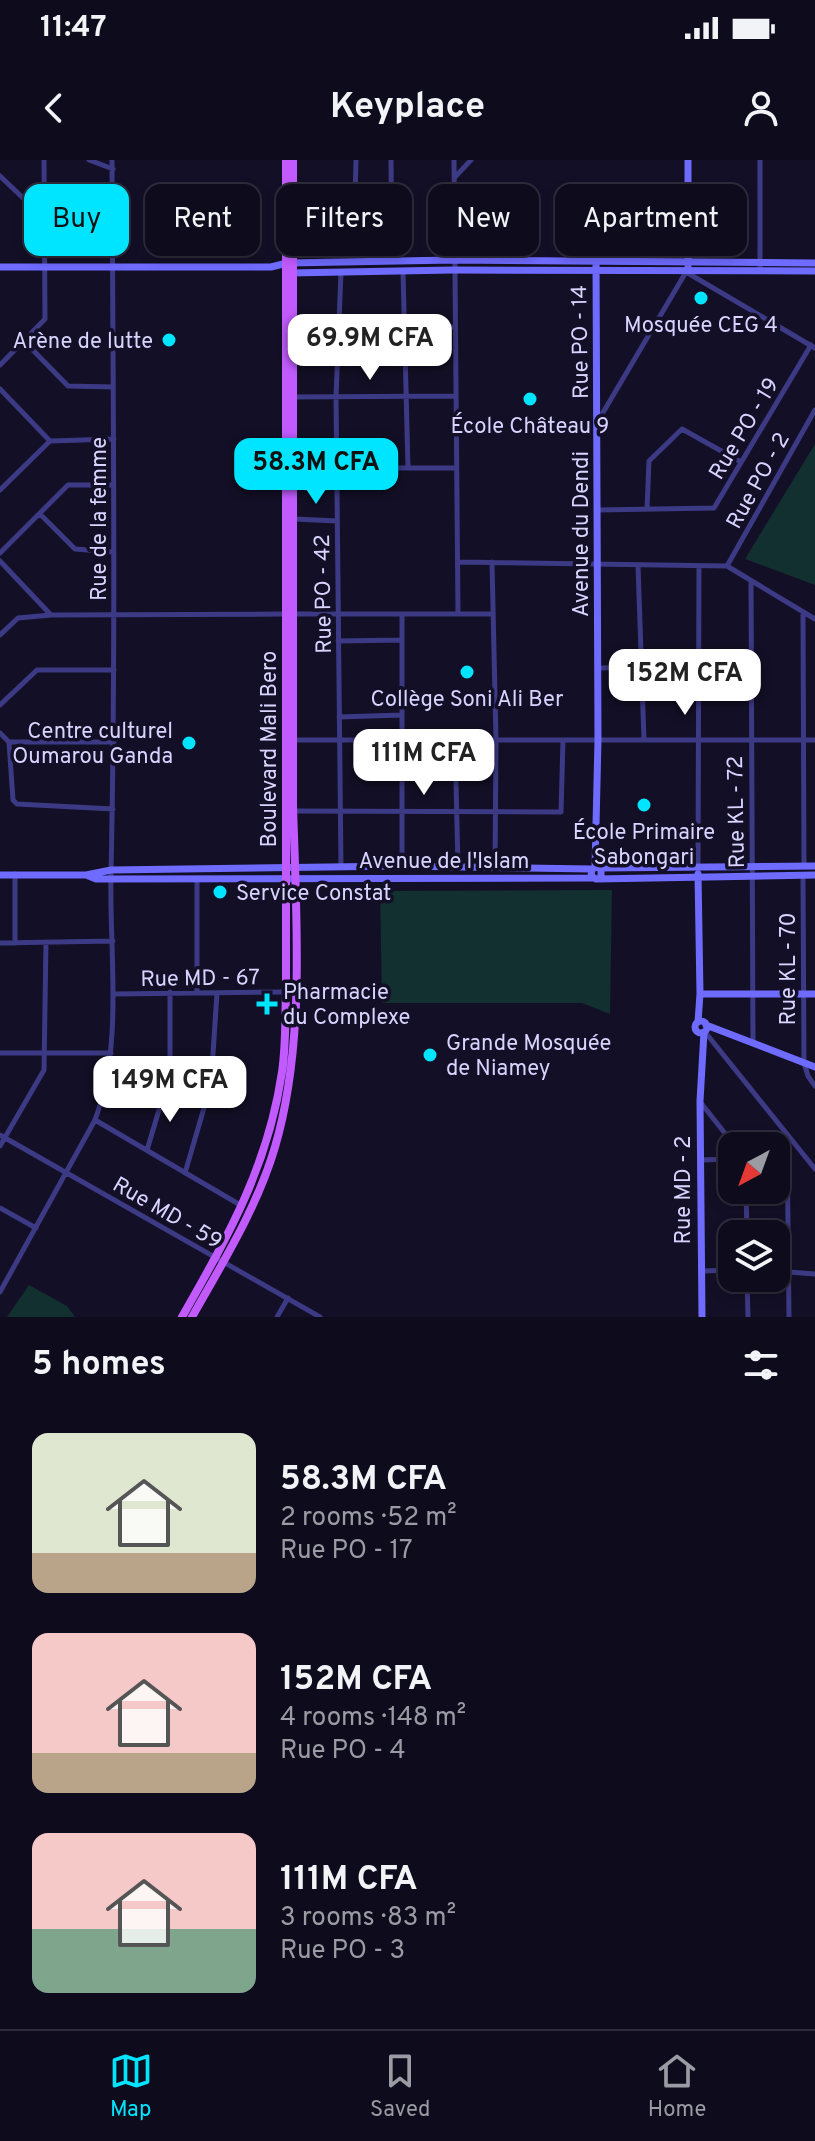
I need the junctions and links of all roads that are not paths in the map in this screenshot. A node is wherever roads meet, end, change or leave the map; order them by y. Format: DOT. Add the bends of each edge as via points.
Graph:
graph roads {
  1 [pos="44,160"];
  2 [pos="89,160"];
  3 [pos="112,160"];
  4 [pos="286,160"];
  5 [pos="293,160"];
  6 [pos="356,160"];
  7 [pos="391,160"];
  8 [pos="454,160"];
  9 [pos="471,160"];
  10 [pos="688,160"];
  11 [pos="760,160"];
  12 [pos="113,169"];
  13 [pos="0,176"];
  14 [pos="454,177"];
  15 [pos="44,184"];
  16 [pos="289,184"];
  17 [pos="291,184"];
  18 [pos="355,184"];
  19 [pos="392,184"];
  20 [pos="24,199"];
  21 [pos="45,256"];
  22 [pos="290,256"];
  23 [pos="392,256"];
  24 [pos="392,260"];
  25 [pos="453,260"];
  26 [pos="596,261"];
  27 [pos="689,262"];
  28 [pos="815,263"];
  29 [pos="0,267"];
  30 [pos="45,267"];
  31 [pos="112,267"];
  32 [pos="760,267"];
  33 [pos="290,268"];
  34 [pos="453,270"];
  35 [pos="596,271"];
  36 [pos="815,271"];
  37 [pos="341,272"];
  38 [pos="403,272"];
  39 [pos="686,272"];
  40 [pos="293,327"];
  41 [pos="339,327"];
  42 [pos="404,327"];
  43 [pos="454,327"];
  44 [pos="24,341"];
  45 [pos="813,346"];
  46 [pos="0,365"];
  47 [pos="113,387"];
  48 [pos="0,389"];
  49 [pos="406,396"];
  50 [pos="455,396"];
  51 [pos="290,397"];
  52 [pos="336,397"];
  53 [pos="815,410"];
  54 [pos="598,421"];
  55 [pos="114,439"];
  56 [pos="50,441"];
  57 [pos="741,462"];
  58 [pos="294,468"];
  59 [pos="338,468"];
  60 [pos="408,468"];
  61 [pos="456,468"];
  62 [pos="113,485"];
  63 [pos="1,487"];
  64 [pos="647,509"];
  65 [pos="598,510"];
  66 [pos="40,514"];
  67 [pos="293,519"];
  68 [pos="337,521"];
  69 [pos="113,552"];
  70 [pos="0,553"];
  71 [pos="0,561"];
  72 [pos="458,562"];
  73 [pos="492,562"];
  74 [pos="597,564"];
  75 [pos="638,565"];
  76 [pos="699,566"];
  77 [pos="727,566"];
  78 [pos="751,581"];
  79 [pos="803,612"];
  80 [pos="114,614"];
  81 [pos="289,614"];
  82 [pos="338,614"];
  83 [pos="402,614"];
  84 [pos="458,614"];
  85 [pos="493,614"];
  86 [pos="51,615"];
  87 [pos="815,619"];
  88 [pos="0,635"];
  89 [pos="402,640"];
  90 [pos="338,641"];
  91 [pos="699,666"];
  92 [pos="642,667"];
  93 [pos="598,668"];
  94 [pos="114,670"];
  95 [pos="0,705"];
  96 [pos="402,715"];
  97 [pos="339,717"];
  98 [pos="0,733"];
  99 [pos="290,740"];
  100 [pos="339,740"];
  101 [pos="402,740"];
  102 [pos="455,740"];
  103 [pos="496,740"];
  104 [pos="563,740"];
  105 [pos="598,740"];
  106 [pos="644,740"];
  107 [pos="699,740"];
  108 [pos="750,740"];
  109 [pos="802,740"];
  110 [pos="815,740"];
  111 [pos="9,742"];
  112 [pos="114,742"];
  113 [pos="113,809"];
  114 [pos="290,811"];
  115 [pos="340,811"];
  116 [pos="402,812"];
  117 [pos="457,812"];
  118 [pos="495,812"];
  119 [pos="402,866"];
  120 [pos="804,866"];
  121 [pos="815,866"];
  122 [pos="341,867"];
  123 [pos="291,868"];
  124 [pos="458,868"];
  125 [pos="495,868"];
  126 [pos="752,871"];
  127 [pos="596,872"];
  128 [pos="698,872"];
  129 [pos="15,874"];
  130 [pos="111,874"];
  131 [pos="218,874"];
  132 [pos="0,875"];
  133 [pos="815,875"];
  134 [pos="192,876"];
  135 [pos="803,876"];
  136 [pos="291,879"];
  137 [pos="113,941"];
  138 [pos="46,942"];
  139 [pos="0,943"];
  140 [pos="15,943"];
  141 [pos="170,992"];
  142 [pos="286,992"];
  143 [pos="197,993"];
  144 [pos="217,993"];
  145 [pos="114,994"];
  146 [pos="700,994"];
  147 [pos="753,994"];
  148 [pos="802,994"];
  149 [pos="815,994"];
  150 [pos="289,1016"];
  151 [pos="703,1028"];
  152 [pos="753,1042"];
  153 [pos="716,1046"];
  154 [pos="703,1052"];
  155 [pos="0,1053"];
  156 [pos="44,1053"];
  157 [pos="111,1053"];
  158 [pos="170,1058"];
  159 [pos="804,1063"];
  160 [pos="701,1064"];
  161 [pos="110,1066"];
  162 [pos="815,1067"];
  163 [pos="152,1071"];
  164 [pos="183,1077"];
  165 [pos="211,1084"];
  166 [pos="815,1086"];
  167 [pos="165,1090"];
  168 [pos="700,1101"];
  169 [pos="95,1120"];
  170 [pos="724,1132"];
  171 [pos="785,1132"];
  172 [pos="2,1136"];
  173 [pos="790,1138"];
  174 [pos="0,1146"];
  175 [pos="147,1150"];
  176 [pos="718,1159"];
  177 [pos="700,1160"];
  178 [pos="815,1169"];
  179 [pos="66,1173"];
  180 [pos="185,1173"];
  181 [pos="243,1207"];
  182 [pos="0,1208"];
  183 [pos="36,1228"];
  184 [pos="219,1260"];
  185 [pos="718,1270"];
  186 [pos="701,1271"];
  187 [pos="790,1272"];
  188 [pos="815,1274"];
  189 [pos="0,1292"];
  190 [pos="747,1292"];
  191 [pos="789,1292"];
  192 [pos="288,1298"];
  193 [pos="182,1317"];
  194 [pos="192,1317"];
  195 [pos="277,1317"];
  196 [pos="320,1317"];
  197 [pos="702,1317"];
  198 [pos="748,1317"];
  199 [pos="789,1317"];
  1 -- 15 [label="street"];
  2 -- 12 [label="street"];
  3 -- 12 [label="street, Rue de la femme"];
  4 -- 16 [label="main road, Boulevard Mali Bero"];
  5 -- 17 [label="main road, Boulevard Mali Bero"];
  6 -- 18 [label="street"];
  7 -- 19 [label="street"];
  8 -- 14 [label="street"];
  9 -- 14 [label="street"];
  10 -- 27 [label="street"];
  11 -- 32 [label="street"];
  12 -- 31 [label="street, Rue de la femme"];
  13 -- 20 [label="street"];
  14 -- 25 [label="street"];
  21 -- 30 [label="street"];
  22 -- 33 [label="main road, Boulevard Mali Bero"];
  23 -- 24 [label="street"];
  24 -- 25 [label="street"];
  24 -- 33 [label="street"];
  25 -- 26 [label="street"];
  25 -- 34 [label="street"];
  26 -- 27 [label="street"];
  26 -- 35 [label="street, Rue PO - 14"];
  27 -- 32 [label="street"];
  27 -- 39 [label="street"];
  28 -- 32 [label="street"];
  29 -- 30 [label="street"];
  30 -- 31 [label="street"];
  30 -- 44 [label="street" via="45,319"];
  31 -- 33 [label="street"];
  31 -- 47 [label="street, Rue de la femme"];
  32 -- 36 [label="street"];
  32 -- 39 [label="street"];
  33 -- 37 [label="street"];
  33 -- 40 [label="main road, Boulevard Mali Bero"];
  33 -- 51 [label="main road, Boulevard Mali Bero"];
  34 -- 35 [label="street"];
  34 -- 38 [label="street"];
  34 -- 43 [label="street"];
  35 -- 39 [label="street"];
  35 -- 54 [label="street, Rue PO - 14"];
  37 -- 38 [label="street"];
  37 -- 41 [label="street, Rue PO - 42"];
  38 -- 42 [label="street"];
  39 -- 45 [label="street"];
  39 -- 54 [label="street, Avenue du Dendi"];
  40 -- 41 [label="street"];
  40 -- 51 [label="main road, Boulevard Mali Bero"];
  41 -- 42 [label="street"];
  41 -- 52 [label="street, Rue PO - 42"];
  42 -- 43 [label="street"];
  42 -- 49 [label="street"];
  43 -- 50 [label="street"];
  44 -- 46 [label="street"];
  44 -- 47 [label="street" via="68,386"];
  45 -- 57 [label="street, Rue PO - 19"];
  47 -- 55 [label="street, Rue de la femme"];
  48 -- 56 [label="street"];
  49 -- 50 [label="street"];
  49 -- 52 [label="street"];
  49 -- 60 [label="street"];
  50 -- 61 [label="street"];
  51 -- 52 [label="street"];
  51 -- 58 [label="main road, Boulevard Mali Bero"];
  51 -- 81 [label="main road, Boulevard Mali Bero"];
  52 -- 59 [label="street, Rue PO - 42"];
  53 -- 77 [label="street, Rue PO - 2"];
  54 -- 65 [label="street, Avenue du Dendi"];
  55 -- 56 [label="street"];
  55 -- 62 [label="street, Rue de la femme"];
  56 -- 63 [label="street"];
  57 -- 64 [label="street, Rue PO - 19" via="711,510"];
  57 -- 64 [label="street" via="682,429 649,461"];
  58 -- 59 [label="street"];
  58 -- 67 [label="main road, Boulevard Mali Bero"];
  59 -- 60 [label="street"];
  59 -- 68 [label="street, Rue PO - 42"];
  60 -- 61 [label="street"];
  61 -- 72 [label="street"];
  62 -- 66 [label="street" via="68,485"];
  62 -- 69 [label="street, Rue de la femme"];
  64 -- 65 [label="street, Rue PO - 19"];
  65 -- 74 [label="street, Avenue du Dendi"];
  66 -- 69 [label="street" via="75,549"];
  66 -- 70 [label="street"];
  67 -- 68 [label="street"];
  67 -- 81 [label="main road, Boulevard Mali Bero"];
  68 -- 82 [label="street, Rue PO - 42"];
  69 -- 80 [label="street, Rue de la femme"];
  71 -- 86 [label="street"];
  72 -- 73 [label="street"];
  72 -- 84 [label="street"];
  73 -- 74 [label="street"];
  73 -- 85 [label="street"];
  74 -- 75 [label="street"];
  74 -- 93 [label="street, Avenue du Dendi"];
  75 -- 76 [label="street"];
  75 -- 92 [label="street"];
  76 -- 77 [label="street"];
  76 -- 91 [label="street"];
  77 -- 78 [label="street"];
  78 -- 79 [label="street"];
  78 -- 108 [label="street, Rue KL - 72"];
  79 -- 87 [label="street"];
  79 -- 109 [label="street"];
  80 -- 81 [label="street"];
  80 -- 86 [label="street"];
  80 -- 94 [label="street, Rue de la femme"];
  81 -- 82 [label="street"];
  81 -- 99 [label="main road, Boulevard Mali Bero"];
  82 -- 83 [label="street"];
  82 -- 90 [label="street, Rue PO - 42"];
  83 -- 84 [label="street"];
  83 -- 89 [label="street"];
  84 -- 85 [label="street"];
  85 -- 103 [label="street"];
  86 -- 88 [label="street" via="18,618"];
  89 -- 90 [label="street"];
  89 -- 96 [label="street"];
  90 -- 97 [label="street, Rue PO - 42"];
  91 -- 92 [label="street"];
  91 -- 107 [label="street"];
  92 -- 93 [label="street"];
  92 -- 106 [label="street"];
  93 -- 105 [label="street, Avenue du Dendi"];
  94 -- 95 [label="street" via="37,670"];
  94 -- 112 [label="street, Rue de la femme"];
  96 -- 97 [label="street"];
  96 -- 101 [label="street"];
  97 -- 100 [label="street, Rue PO - 42"];
  98 -- 111 [label="street"];
  99 -- 100 [label="street"];
  99 -- 114 [label="main road, Boulevard Mali Bero"];
  100 -- 101 [label="street"];
  100 -- 115 [label="street, Rue PO - 42"];
  101 -- 102 [label="street"];
  101 -- 116 [label="street"];
  102 -- 103 [label="street"];
  102 -- 117 [label="street"];
  103 -- 104 [label="street"];
  103 -- 118 [label="street"];
  104 -- 105 [label="street"];
  104 -- 118 [label="street" via="561,812"];
  105 -- 106 [label="street"];
  105 -- 127 [label="street, Avenue du Dendi"];
  106 -- 107 [label="street"];
  107 -- 108 [label="street"];
  107 -- 128 [label="street"];
  108 -- 109 [label="street"];
  108 -- 126 [label="street, Rue KL - 72"];
  109 -- 110 [label="street"];
  109 -- 120 [label="street"];
  111 -- 112 [label="street"];
  111 -- 113 [label="street" via="17,804"];
  112 -- 113 [label="street, Rue de la femme"];
  113 -- 130 [label="street, Rue de la femme"];
  114 -- 115 [label="street"];
  114 -- 123 [label="main road, Boulevard Mali Bero"];
  115 -- 116 [label="street"];
  115 -- 122 [label="street, Rue PO - 42"];
  116 -- 117 [label="street"];
  116 -- 119 [label="street"];
  117 -- 118 [label="street"];
  117 -- 124 [label="street"];
  118 -- 125 [label="street"];
  119 -- 122 [label="street, Avenue de l'Islam"];
  119 -- 124 [label="street, Avenue de l'Islam"];
  120 -- 121 [label="street, Avenue de l'Islam"];
  120 -- 126 [label="street, Avenue de l'Islam"];
  122 -- 123 [label="street, Avenue de l'Islam"];
  123 -- 131 [label="street, Avenue de l'Islam"];
  123 -- 136 [label="main road, Boulevard Mali Bero"];
  124 -- 125 [label="street, Avenue de l'Islam"];
  125 -- 127 [label="street, Avenue de l'Islam"];
  126 -- 128 [label="street, Avenue de l'Islam"];
  126 -- 135 [label="street, Avenue de l'Islam"];
  126 -- 147 [label="street, Rue KL - 72"];
  127 -- 128 [label="street, Avenue de l'Islam"];
  127 -- 136 [label="street, Avenue de l'Islam"];
  128 -- 146 [label="street, Rue MD - 2"];
  129 -- 130 [label="street" via="96,879"];
  129 -- 132 [label="street"];
  129 -- 140 [label="street"];
  130 -- 134 [label="street"];
  130 -- 137 [label="street, Rue de la femme"];
  131 -- 134 [label="street"];
  131 -- 136 [label="street, Avenue de l'Islam"];
  133 -- 135 [label="street, Avenue de l'Islam"];
  134 -- 143 [label="street"];
  135 -- 148 [label="street, Rue KL - 70"];
  136 -- 142 [label="main road, Boulevard Mali Bero"];
  136 -- 150 [label="main road, Boulevard Mali Bero"];
  137 -- 138 [label="street"];
  137 -- 145 [label="street, Rue de la femme"];
  138 -- 140 [label="street"];
  138 -- 156 [label="street"];
  139 -- 140 [label="street"];
  141 -- 143 [label="street, Rue MD - 67"];
  141 -- 145 [label="street, Rue MD - 67"];
  141 -- 158 [label="street"];
  142 -- 144 [label="street, Rue MD - 67"];
  142 -- 150 [label="main road, Boulevard Mali Bero"];
  143 -- 144 [label="street, Rue MD - 67"];
  144 -- 165 [label="street"];
  145 -- 157 [label="street, Rue de la femme"];
  146 -- 147 [label="street"];
  146 -- 151 [label="street, Rue MD - 2"];
  147 -- 148 [label="street"];
  147 -- 152 [label="street, Rue KL - 72"];
  148 -- 149 [label="street"];
  148 -- 159 [label="street, Rue KL - 70"];
  150 -- 181 [label="main road, Boulevard Mali Bero" via="276,1105"];
  150 -- 184 [label="main road, Boulevard Mali Bero" via="292,1065 275,1147 250,1214"];
  151 -- 152 [label="street"];
  151 -- 153 [label="street"];
  151 -- 154 [label="street, Rue MD - 2"];
  151 -- 160 [label="street, Rue MD - 2"];
  152 -- 159 [label="street"];
  153 -- 154 [label="street"];
  153 -- 171 [label="street"];
  154 -- 160 [label="street, Rue MD - 2"];
  155 -- 156 [label="street"];
  156 -- 157 [label="street"];
  156 -- 172 [label="street" via="44,1070"];
  157 -- 161 [label="street, Rue de la femme"];
  158 -- 163 [label="street"];
  158 -- 164 [label="street"];
  159 -- 162 [label="street"];
  159 -- 166 [label="street"];
  160 -- 168 [label="street, Rue MD - 2"];
  161 -- 163 [label="street"];
  161 -- 169 [label="street, Rue de la femme"];
  163 -- 167 [label="street"];
  164 -- 165 [label="street"];
  164 -- 167 [label="street"];
  165 -- 180 [label="street"];
  167 -- 175 [label="street"];
  168 -- 170 [label="street"];
  168 -- 177 [label="street, Rue MD - 2"];
  169 -- 175 [label="street"];
  169 -- 179 [label="street, Rue de la femme"];
  172 -- 174 [label="street"];
  172 -- 179 [label="street, Rue MD - 59"];
  173 -- 178 [label="street"];
  175 -- 180 [label="street"];
  176 -- 177 [label="street"];
  177 -- 186 [label="street, Rue MD - 2"];
  179 -- 183 [label="street, Rue de la femme"];
  179 -- 184 [label="street, Rue MD - 59"];
  180 -- 181 [label="street"];
  181 -- 184 [label="main road, Boulevard Mali Bero"];
  182 -- 183 [label="street"];
  183 -- 189 [label="street, Rue de la femme"];
  184 -- 192 [label="street, Rue MD - 59"];
  184 -- 193 [label="main road, Boulevard Mali Bero"];
  184 -- 194 [label="main road, Boulevard Mali Bero"];
  185 -- 186 [label="street"];
  186 -- 197 [label="street, Rue MD - 2"];
  187 -- 188 [label="street"];
  190 -- 198 [label="street"];
  191 -- 199 [label="street"];
  192 -- 195 [label="street"];
  192 -- 196 [label="street, Rue MD - 59"];
}
